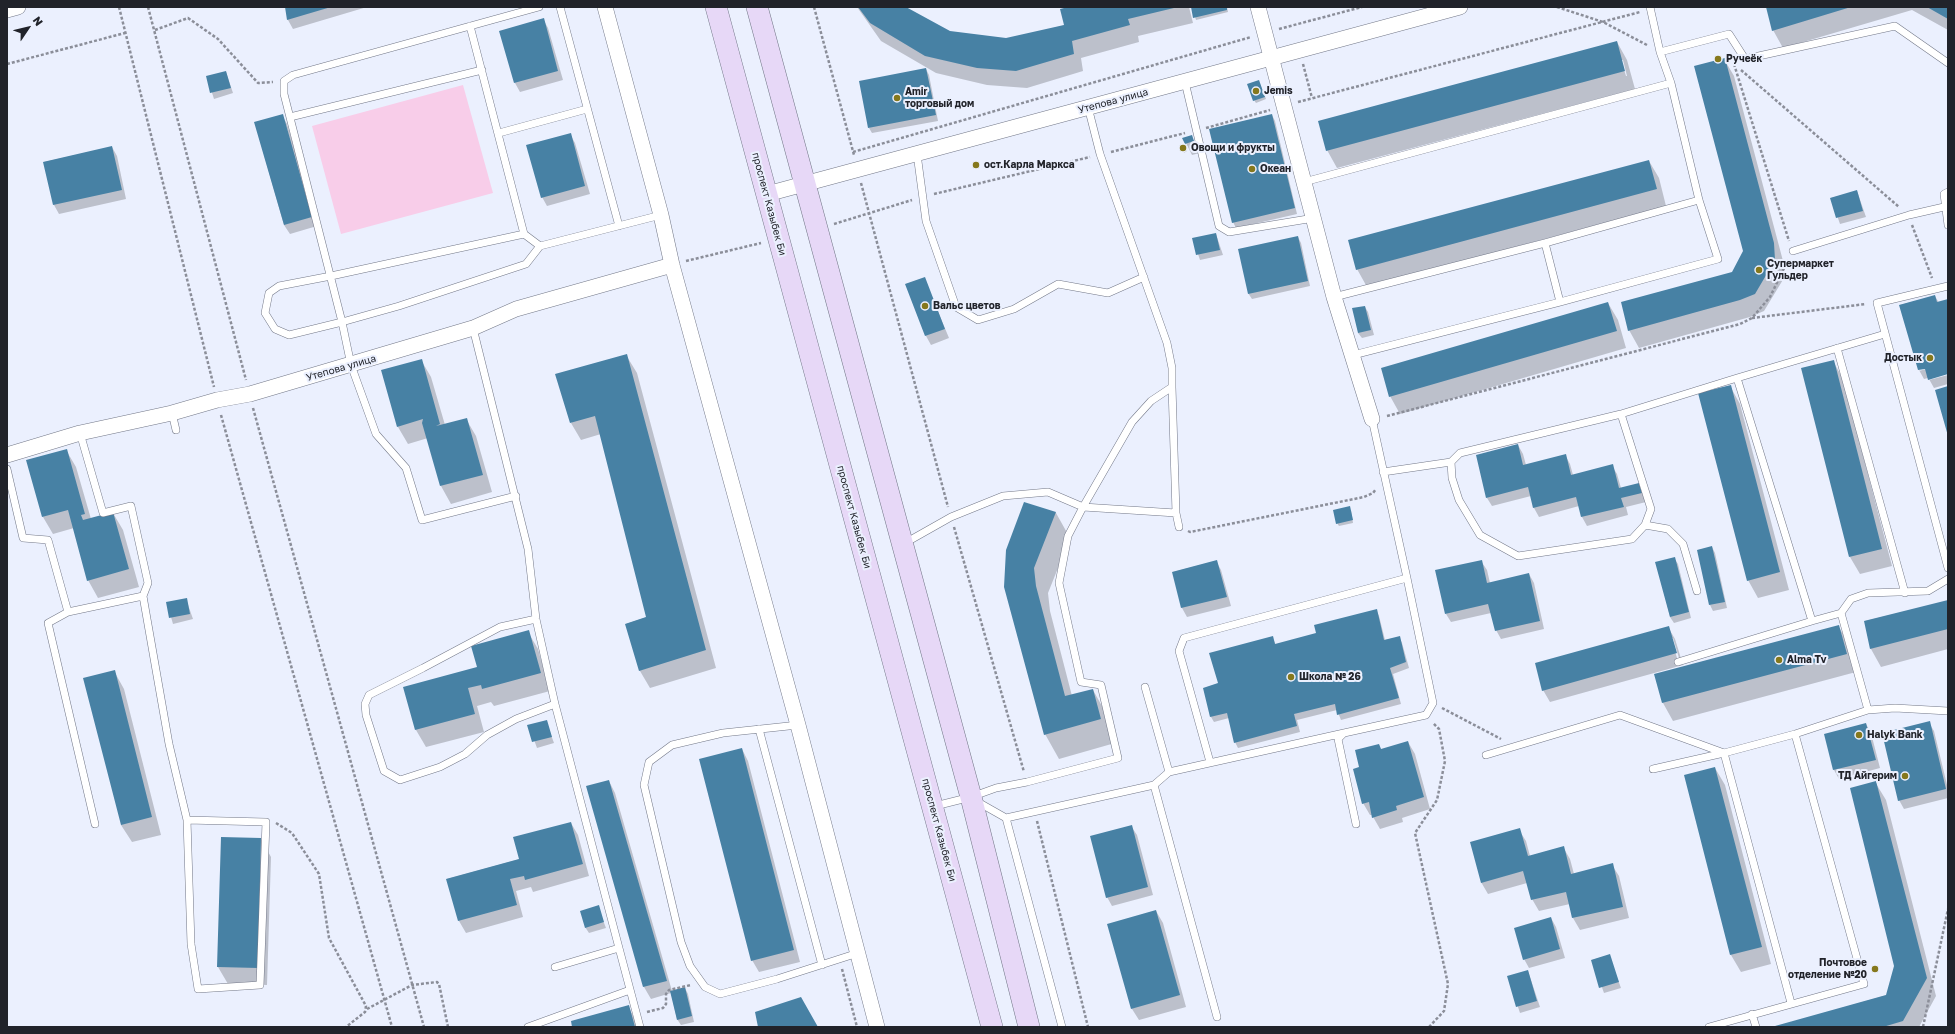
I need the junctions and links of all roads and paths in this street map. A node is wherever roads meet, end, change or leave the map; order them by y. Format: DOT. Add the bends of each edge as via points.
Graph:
graph roads {
  1 [pos="18,7"];
  2 [pos="119,7"];
  3 [pos="148,7"];
  4 [pos="539,7"];
  5 [pos="560,7"];
  6 [pos="605,7"];
  7 [pos="716,7"];
  8 [pos="757,7"];
  9 [pos="814,7"];
  10 [pos="1258,7"];
  11 [pos="1362,7"];
  12 [pos="1460,7"];
  13 [pos="1557,7"];
  14 [pos="1650,8"];
  15 [pos="7,10"];
  16 [pos="1603,22"];
  17 [pos="470,26"];
  18 [pos="155,30"];
  19 [pos="125,33"];
  20 [pos="1265,33"];
  21 [pos="1729,34"];
  22 [pos="1660,52"];
  23 [pos="1272,58"];
  24 [pos="1303,63"];
  25 [pos="1948,63"];
  26 [pos="7,64"];
  27 [pos="1734,65"];
  28 [pos="482,70"];
  29 [pos="284,81"];
  30 [pos="1185,82"];
  31 [pos="1671,83"];
  32 [pos="1312,98"];
  33 [pos="1284,106"];
  34 [pos="1088,107"];
  35 [pos="587,109"];
  36 [pos="290,117"];
  37 [pos="1197,130"];
  38 [pos="499,133"];
  39 [pos="853,152"];
  40 [pos="917,154"];
  41 [pos="1100,154"];
  42 [pos="858,170"];
  43 [pos="1304,182"];
  44 [pos="804,184"];
  45 [pos="1948,192"];
  46 [pos="767,194"];
  47 [pos="922,197"];
  48 [pos="1699,200"];
  49 [pos="1944,207"];
  50 [pos="868,214"];
  51 [pos="660,215"];
  52 [pos="1909,215"];
  53 [pos="1314,218"];
  54 [pos="1948,225"];
  55 [pos="619,226"];
  56 [pos="817,229"];
  57 [pos="524,234"];
  58 [pos="779,239"];
  59 [pos="1545,243"];
  60 [pos="540,246"];
  61 [pos="1793,251"];
  62 [pos="672,265"];
  63 [pos="331,276"];
  64 [pos="1144,277"];
  65 [pos="1948,286"];
  66 [pos="1936,287"];
  67 [pos="1334,297"];
  68 [pos="1560,302"];
  69 [pos="1878,303"];
  70 [pos="1752,318"];
  71 [pos="342,322"];
  72 [pos="473,328"];
  73 [pos="1885,334"];
  74 [pos="1837,348"];
  75 [pos="1353,356"];
  76 [pos="351,365"];
  77 [pos="1737,378"];
  78 [pos="1172,387"];
  79 [pos="250,394"];
  80 [pos="217,400"];
  81 [pos="172,413"];
  82 [pos="1621,414"];
  83 [pos="1372,419"];
  84 [pos="176,430"];
  85 [pos="80,433"];
  86 [pos="7,455"];
  87 [pos="1451,462"];
  88 [pos="7,470"];
  89 [pos="1384,472"];
  90 [pos="516,496"];
  91 [pos="1083,507"];
  92 [pos="1176,513"];
  93 [pos="951,517"];
  94 [pos="1645,525"];
  95 [pos="1179,527"];
  96 [pos="902,544"];
  97 [pos="1948,568"];
  98 [pos="1407,578"];
  99 [pos="1948,579"];
  100 [pos="1697,590"];
  101 [pos="1905,593"];
  102 [pos="143,596"];
  103 [pos="68,612"];
  104 [pos="1841,613"];
  105 [pos="536,619"];
  106 [pos="1812,621"];
  107 [pos="1678,662"];
  108 [pos="1145,687"];
  109 [pos="1433,702"];
  110 [pos="554,704"];
  111 [pos="1868,710"];
  112 [pos="1948,711"];
  113 [pos="1426,715"];
  114 [pos="798,725"];
  115 [pos="759,729"];
  116 [pos="1344,733"];
  117 [pos="1795,734"];
  118 [pos="1514,746"];
  119 [pos="1724,752"];
  120 [pos="1486,755"];
  121 [pos="1210,762"];
  122 [pos="1653,769"];
  123 [pos="1169,772"];
  124 [pos="1027,782"];
  125 [pos="1154,785"];
  126 [pos="971,798"];
  127 [pos="932,807"];
  128 [pos="1034,811"];
  129 [pos="1006,818"];
  130 [pos="187,820"];
  131 [pos="266,822"];
  132 [pos="95,824"];
  133 [pos="1356,824"];
  134 [pos="1948,909"];
  135 [pos="619,948"];
  136 [pos="858,953"];
  137 [pos="839,959"];
  138 [pos="822,965"];
  139 [pos="555,967"];
  140 [pos="702,983"];
  141 [pos="412,985"];
  142 [pos="630,990"];
  143 [pos="385,999"];
  144 [pos="1791,1003"];
  145 [pos="367,1009"];
  146 [pos="636,1014"];
  147 [pos="1752,1014"];
  148 [pos="1216,1017"];
  149 [pos="346,1027"];
  150 [pos="392,1027"];
  151 [pos="424,1027"];
  152 [pos="448,1027"];
  153 [pos="528,1027"];
  154 [pos="640,1027"];
  155 [pos="857,1027"];
  156 [pos="877,1027"];
  157 [pos="992,1027"];
  158 [pos="1029,1027"];
  159 [pos="1062,1027"];
  160 [pos="1088,1027"];
  161 [pos="1429,1027"];
  162 [pos="1709,1027"];
  163 [pos="1756,1027"];
  164 [pos="1923,1027"];
  1 -- 15 [label="street"];
  2 -- 19 [label="path"];
  3 -- 18 [label="path"];
  4 -- 17 [label="lane"];
  5 -- 35 [label="lane"];
  6 -- 51 [label="street"];
  7 -- 46 [label="street, проспект Казыбек Би"];
  8 -- 44 [label="street"];
  9 -- 39 [label="path"];
  10 -- 20 [label="street"];
  11 -- 20 [label="path"];
  12 -- 23 [label="street, Утепова улица"];
  13 -- 16 [label="path"];
  14 -- 16 [label="path"];
  14 -- 22 [label="lane"];
  16 -- 22 [label="path"];
  16 -- 32 [label="path"];
  17 -- 28 [label="lane"];
  17 -- 29 [label="lane" via="293,75"];
  18 -- 29 [label="path" via="188,18 218,39 258,83"];
  18 -- 79 [label="path"];
  19 -- 26 [label="path"];
  19 -- 80 [label="path"];
  20 -- 23 [label="street"];
  20 -- 39 [label="path"];
  21 -- 22 [label="lane"];
  21 -- 25 [label="lane" via="1745,59 1894,26"];
  21 -- 27 [label="path"];
  22 -- 31 [label="lane"];
  23 -- 30 [label="street, Утепова улица"];
  23 -- 33 [label="street"];
  24 -- 32 [label="path"];
  27 -- 52 [label="path"];
  27 -- 61 [label="path"];
  28 -- 36 [label="lane"];
  28 -- 38 [label="lane"];
  29 -- 36 [label="lane" via="284,94"];
  30 -- 34 [label="street, Утепова улица"];
  30 -- 37 [label="lane"];
  31 -- 43 [label="lane"];
  31 -- 48 [label="lane"];
  32 -- 33 [label="path"];
  33 -- 37 [label="path"];
  33 -- 43 [label="street"];
  34 -- 40 [label="street, Утепова улица"];
  34 -- 41 [label="lane"];
  35 -- 38 [label="lane"];
  35 -- 55 [label="lane"];
  36 -- 63 [label="lane"];
  37 -- 41 [label="path"];
  37 -- 53 [label="lane" via="1219,226 1229,232"];
  38 -- 57 [label="lane"];
  39 -- 42 [label="path"];
  40 -- 42 [label="street, Утепова улица"];
  40 -- 47 [label="lane"];
  41 -- 47 [label="path"];
  41 -- 64 [label="lane"];
  42 -- 44 [label="street, Утепова улица"];
  42 -- 50 [label="path"];
  43 -- 53 [label="street"];
  44 -- 46 [label="street, Утепова улица"];
  44 -- 56 [label="street"];
  45 -- 49 [label="lane" via="1944,194"];
  46 -- 58 [label="street, проспект Казыбек Би"];
  47 -- 50 [label="path"];
  47 -- 64 [label="lane" via="926,221 956,307 978,320 1014,309 1058,284 1108,293"];
  48 -- 59 [label="lane"];
  48 -- 68 [label="lane" via="1718,258"];
  49 -- 52 [label="lane"];
  49 -- 54 [label="lane"];
  50 -- 56 [label="path"];
  50 -- 93 [label="path"];
  51 -- 55 [label="lane"];
  51 -- 62 [label="street"];
  52 -- 61 [label="lane"];
  52 -- 66 [label="path"];
  53 -- 67 [label="street"];
  55 -- 60 [label="lane"];
  56 -- 96 [label="street"];
  57 -- 60 [label="lane"];
  57 -- 63 [label="lane"];
  58 -- 62 [label="path"];
  58 -- 127 [label="street, проспект Казыбек Би"];
  59 -- 67 [label="lane"];
  59 -- 68 [label="lane"];
  60 -- 71 [label="lane" via="526,264"];
  61 -- 70 [label="path" via="1770,297"];
  62 -- 72 [label="street, Утепова улица" via="516,309"];
  62 -- 114 [label="street"];
  63 -- 71 [label="lane"];
  63 -- 71 [label="lane" via="279,286 269,293 265,313 275,329 289,335"];
  64 -- 78 [label="lane" via="1167,344"];
  65 -- 66 [label="lane"];
  66 -- 69 [label="lane"];
  67 -- 75 [label="street"];
  68 -- 75 [label="lane"];
  69 -- 70 [label="path"];
  69 -- 73 [label="lane"];
  70 -- 83 [label="path" via="1740,324"];
  71 -- 76 [label="lane"];
  72 -- 76 [label="street, Утепова улица"];
  72 -- 90 [label="lane"];
  73 -- 74 [label="lane"];
  73 -- 97 [label="lane"];
  74 -- 77 [label="lane"];
  74 -- 101 [label="lane"];
  75 -- 83 [label="street"];
  76 -- 79 [label="street, Утепова улица"];
  76 -- 90 [label="lane" via="376,434 406,468 422,520"];
  77 -- 82 [label="lane"];
  77 -- 106 [label="lane"];
  78 -- 91 [label="lane" via="1151,401 1132,422"];
  78 -- 92 [label="lane"];
  79 -- 80 [label="street, Утепова улица"];
  79 -- 141 [label="path"];
  80 -- 81 [label="street, Утепова улица"];
  80 -- 143 [label="path"];
  81 -- 84 [label="lane"];
  81 -- 85 [label="street, Утепова улица"];
  82 -- 87 [label="lane" via="1460,453"];
  82 -- 94 [label="lane" via="1651,509"];
  83 -- 89 [label="lane"];
  85 -- 86 [label="street, Утепова улица"];
  85 -- 102 [label="lane" via="103,512 132,506 148,583"];
  87 -- 89 [label="lane"];
  87 -- 94 [label="lane" via="1452,478 1459,500 1480,535 1518,556 1632,539"];
  88 -- 103 [label="lane" via="23,538 48,540"];
  89 -- 95 [label="path" via="1380,484 1373,493 1364,497 1190,532"];
  89 -- 98 [label="lane"];
  90 -- 105 [label="lane" via="528,549"];
  91 -- 92 [label="lane"];
  91 -- 93 [label="lane" via="1048,492 1003,496"];
  91 -- 124 [label="lane" via="1068,536 1059,583 1081,682 1101,685 1118,758"];
  92 -- 95 [label="lane"];
  93 -- 96 [label="lane"];
  93 -- 124 [label="path"];
  94 -- 100 [label="lane" via="1668,529 1683,544"];
  96 -- 126 [label="street"];
  98 -- 109 [label="lane"];
  98 -- 121 [label="lane" via="1184,638 1179,651"];
  99 -- 101 [label="lane" via="1928,591"];
  101 -- 104 [label="lane" via="1868,593 1851,599"];
  102 -- 103 [label="lane"];
  102 -- 130 [label="lane" via="169,744"];
  103 -- 132 [label="lane" via="48,623"];
  104 -- 106 [label="lane"];
  104 -- 111 [label="lane"];
  105 -- 110 [label="lane"];
  105 -- 110 [label="lane" via="500,627 369,695 365,704 366,715 384,771 400,780 440,767 465,754 487,735 516,719"];
  106 -- 107 [label="lane"];
  108 -- 123 [label="lane"];
  109 -- 113 [label="lane"];
  109 -- 118 [label="path"];
  110 -- 135 [label="lane"];
  111 -- 112 [label="lane" via="1894,708"];
  111 -- 117 [label="lane"];
  113 -- 116 [label="lane"];
  113 -- 161 [label="path" via="1439,729 1445,760 1436,800 1415,833 1448,984 1444,1011"];
  114 -- 115 [label="lane"];
  114 -- 136 [label="street"];
  115 -- 138 [label="lane"];
  115 -- 140 [label="lane" via="723,733 672,745 649,762 644,785 681,942 690,966"];
  116 -- 121 [label="lane"];
  116 -- 133 [label="lane" via="1338,740"];
  117 -- 119 [label="lane"];
  117 -- 144 [label="lane" via="1864,984"];
  118 -- 119 [label="lane" via="1620,715"];
  118 -- 120 [label="lane"];
  119 -- 122 [label="lane"];
  119 -- 144 [label="lane"];
  121 -- 123 [label="lane"];
  123 -- 125 [label="lane"];
  124 -- 126 [label="lane" via="996,788"];
  125 -- 128 [label="lane"];
  125 -- 148 [label="lane"];
  126 -- 127 [label="lane"];
  126 -- 129 [label="lane"];
  126 -- 158 [label="street"];
  127 -- 157 [label="street, проспект Казыбек Би"];
  128 -- 129 [label="lane"];
  128 -- 160 [label="path"];
  129 -- 159 [label="lane"];
  130 -- 131 [label="lane"];
  130 -- 131 [label="lane" via="191,944 198,989 260,985"];
  131 -- 145 [label="path" via="278,823 292,833 319,874 329,938"];
  134 -- 164 [label="path"];
  135 -- 139 [label="lane"];
  135 -- 142 [label="lane"];
  136 -- 137 [label="lane"];
  136 -- 156 [label="street"];
  137 -- 138 [label="lane"];
  137 -- 155 [label="path"];
  138 -- 140 [label="lane" via="720,994"];
  140 -- 146 [label="path" via="669,990 663,1008"];
  141 -- 143 [label="path"];
  141 -- 151 [label="path"];
  141 -- 152 [label="path" via="438,983"];
  142 -- 146 [label="lane"];
  142 -- 153 [label="lane"];
  143 -- 145 [label="path"];
  143 -- 150 [label="path"];
  144 -- 147 [label="lane"];
  145 -- 149 [label="path"];
  146 -- 154 [label="lane"];
  147 -- 162 [label="lane"];
  147 -- 163 [label="lane"];
}
